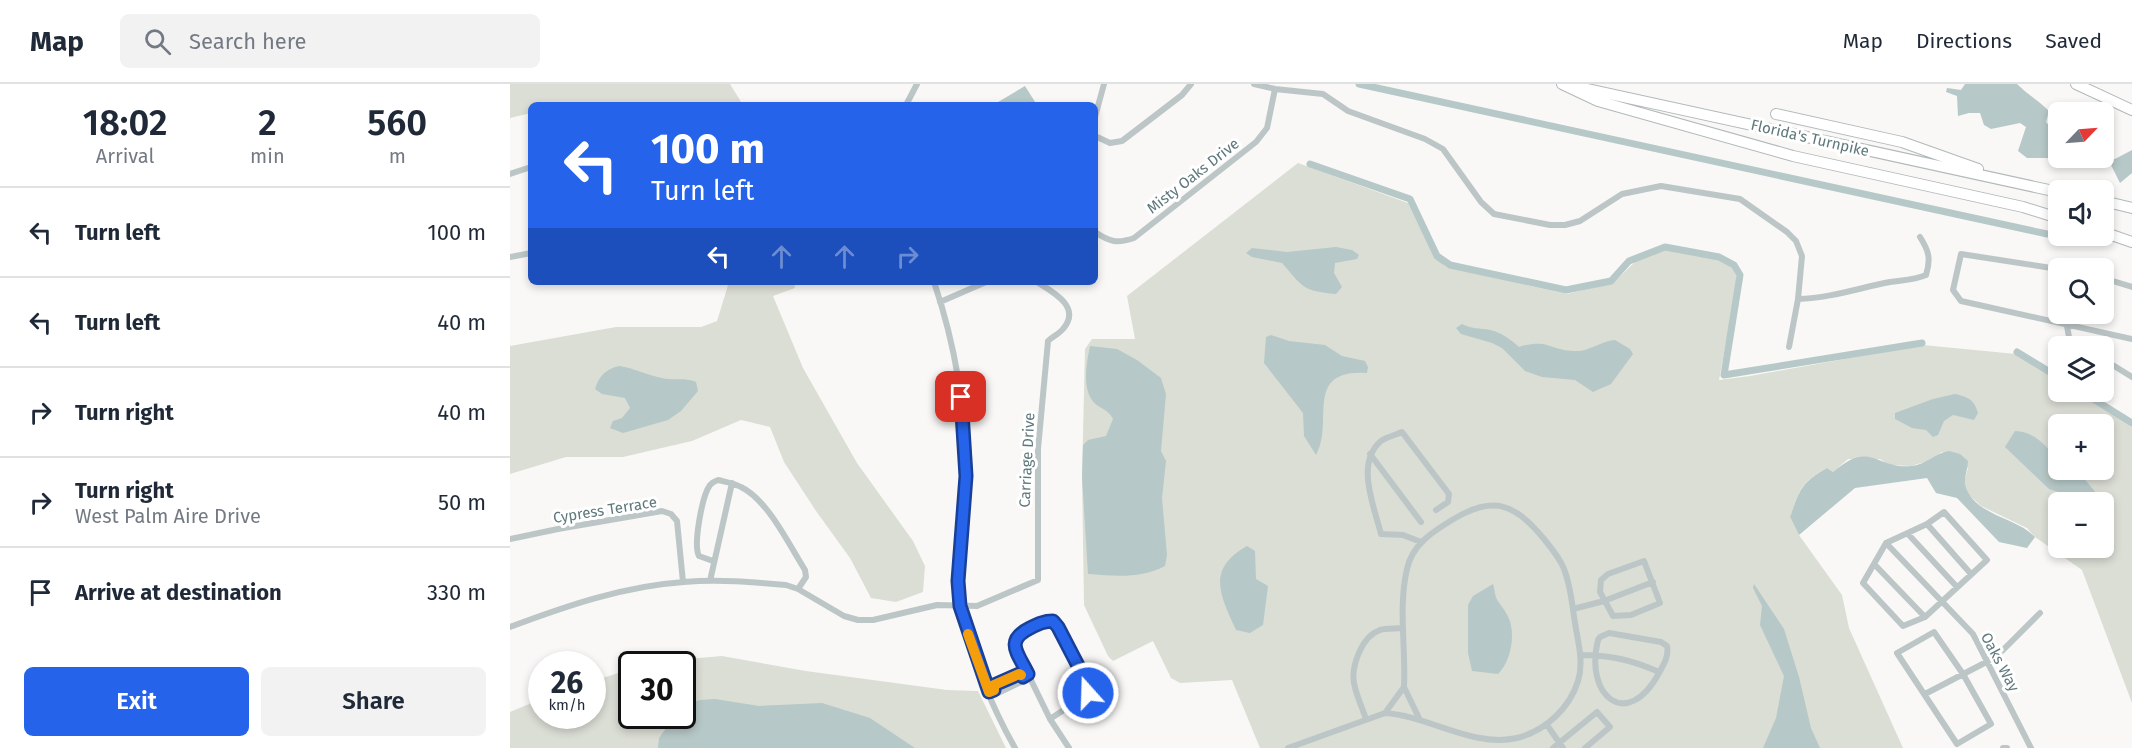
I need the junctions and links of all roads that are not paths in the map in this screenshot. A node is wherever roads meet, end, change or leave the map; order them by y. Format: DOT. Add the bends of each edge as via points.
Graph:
graph roads {
  1 [pos="918,84"];
  2 [pos="1104,84"];
  3 [pos="1191,84"];
  4 [pos="1254,84"];
  5 [pos="1561,84"];
  6 [pos="2076,84"];
  7 [pos="1275,89"];
  8 [pos="908,102"];
  9 [pos="1098,106"];
  10 [pos="2132,110"];
  11 [pos="1776,114"];
  12 [pos="1098,137"];
  13 [pos="528,168"];
  14 [pos="510,174"];
  15 [pos="1991,177"];
  16 [pos="2048,190"];
  17 [pos="2114,204"];
  18 [pos="2132,208"];
  19 [pos="2048,215"];
  20 [pos="1098,233"];
  21 [pos="2114,236"];
  22 [pos="1920,237"];
  23 [pos="2132,242"];
  24 [pos="528,254"];
  25 [pos="510,257"];
  26 [pos="2048,267"];
  27 [pos="2114,281"];
  28 [pos="935,285"];
  29 [pos="979,285"];
  30 [pos="1042,285"];
  31 [pos="2132,287"];
  32 [pos="1798,299"];
  33 [pos="940,302"];
  34 [pos="2048,322"];
  35 [pos="2059,324"];
  36 [pos="2067,326"];
  37 [pos="2069,336"];
  38 [pos="2132,339"];
  39 [pos="1789,347"];
  40 [pos="2114,366"];
  41 [pos="2132,377"];
  42 [pos="1370,454"];
  43 [pos="732,483"];
  44 [pos="1436,510"];
  45 [pos="1421,522"];
  46 [pos="1927,524"];
  47 [pos="1908,534"];
  48 [pos="510,539"];
  49 [pos="1421,542"];
  50 [pos="1886,543"];
  51 [pos="713,561"];
  52 [pos="1875,565"];
  53 [pos="1971,574"];
  54 [pos="710,580"];
  55 [pos="683,582"];
  56 [pos="1653,582"];
  57 [pos="1957,587"];
  58 [pos="798,589"];
  59 [pos="1604,601"];
  60 [pos="1942,603"];
  61 [pos="960,606"];
  62 [pos="1573,609"];
  63 [pos="2040,613"];
  64 [pos="1925,617"];
  65 [pos="510,627"];
  66 [pos="1403,628"];
  67 [pos="1580,655"];
  68 [pos="1597,655"];
  69 [pos="1987,660"];
  70 [pos="1659,672"];
  71 [pos="1963,674"];
  72 [pos="1025,676"];
  73 [pos="1404,687"];
  74 [pos="991,691"];
  75 [pos="1925,694"];
  76 [pos="1385,713"];
  77 [pos="1050,719"];
  78 [pos="1366,719"];
  79 [pos="1420,720"];
  80 [pos="1547,725"];
  81 [pos="1501,741"];
  82 [pos="1558,746"];
  83 [pos="1015,748"];
  84 [pos="1069,748"];
  85 [pos="1288,748"];
  86 [pos="1502,748"];
  87 [pos="1585,748"];
  88 [pos="2031,748"];
  1 -- 8 [label="street"];
  2 -- 9 [label="street"];
  3 -- 12 [label="street" via="1122,141 1110,143"];
  4 -- 7 [label="street"];
  5 -- 15 [label="highway, Florida's Turnpike"];
  5 -- 19 [label="highway" via="1598,101 1792,156"];
  6 -- 10 [label="highway"];
  7 -- 20 [label="street, Misty Oaks Drive" via="1267,128 1256,142 1134,238 1122,243 1109,242"];
  7 -- 32 [label="street" via="1323,94 1348,111 1443,149 1494,214 1565,225 1580,221 1622,194 1661,186 1740,199 1796,241 1802,256"];
  11 -- 15 [label="highway" via="1902,142 1974,167"];
  13 -- 14 [label="street"];
  15 -- 16 [label="highway, Florida's Turnpike"];
  17 -- 18 [label="highway"];
  21 -- 23 [label="highway"];
  22 -- 32 [label="street" via="1930,252 1926,275 1916,280"];
  24 -- 25 [label="street"];
  26 -- 34 [label="street" via="1961,254 1953,290 1961,301"];
  27 -- 31 [label="street"];
  28 -- 33 [label="street"];
  29 -- 33 [label="street"];
  30 -- 61 [label="street, Carriage Drive" via="1064,299 1069,309 1063,329 1048,341 1038,449 1038,580 977,606"];
  32 -- 39 [label="street"];
  33 -- 61 [label="street" via="963,409 966,476 958,581"];
  35 -- 36 [label="street"];
  36 -- 37 [label="street"];
  36 -- 38 [label="street"];
  40 -- 41 [label="street"];
  42 -- 44 [label="street" via="1381,440 1402,432 1449,494 1448,502"];
  42 -- 45 [label="street"];
  42 -- 49 [label="street" via="1367,474 1381,534 1403,535"];
  43 -- 51 [label="street"];
  43 -- 51 [label="street" via="718,480 709,488 696,538 699,556"];
  43 -- 58 [label="street" via="751,492 767,511 805,570 806,577"];
  46 -- 47 [label="street"];
  46 -- 53 [label="street"];
  46 -- 53 [label="street" via="1944,512 1987,560"];
  47 -- 50 [label="street"];
  47 -- 57 [label="street"];
  48 -- 55 [label="street, Cypress Terrace" via="662,511 677,521"];
  49 -- 62 [label="street" via="1480,505 1505,506 1529,520 1558,556"];
  49 -- 66 [label="street" via="1407,567"];
  50 -- 52 [label="street"];
  50 -- 60 [label="street, Oaks Way"];
  51 -- 54 [label="street"];
  52 -- 64 [label="street"];
  52 -- 64 [label="street" via="1863,583 1903,626"];
  53 -- 57 [label="street"];
  54 -- 55 [label="street"];
  54 -- 58 [label="street"];
  55 -- 65 [label="street" via="625,591"];
  56 -- 59 [label="street"];
  56 -- 59 [label="street" via="1660,603 1631,615 1613,616"];
  56 -- 59 [label="street" via="1647,565 1640,562 1604,577 1599,588"];
  57 -- 60 [label="street"];
  58 -- 61 [label="street" via="858,620 937,605"];
  59 -- 62 [label="street"];
  60 -- 64 [label="street"];
  60 -- 69 [label="street, Oaks Way" via="1973,634"];
  61 -- 74 [label="street" via="975,656"];
  62 -- 67 [label="street"];
  63 -- 69 [label="street" via="1996,657"];
  66 -- 73 [label="street"];
  66 -- 78 [label="street" via="1373,634 1364,642 1354,665 1353,682"];
  67 -- 68 [label="street"];
  67 -- 80 [label="street" via="1578,682"];
  68 -- 70 [label="street" via="1634,661"];
  68 -- 70 [label="street" via="1597,680 1603,694 1620,703 1634,702 1652,687"];
  68 -- 70 [label="street" via="1600,637 1610,633 1661,642 1667,646 1668,654"];
  69 -- 71 [label="street"];
  69 -- 88 [label="street, Oaks Way"];
  71 -- 75 [label="street"];
  71 -- 75 [label="street" via="1934,632 1897,653"];
  71 -- 75 [label="street" via="1991,724 1957,744"];
  72 -- 74 [label="street" via="1023,681 998,693"];
  72 -- 77 [label="street"];
  72 -- 77 [label="street" via="1015,638 1045,621 1053,621 1089,689 1085,696"];
  73 -- 76 [label="street"];
  73 -- 79 [label="street"];
  74 -- 83 [label="street"];
  76 -- 78 [label="street"];
  76 -- 79 [label="street"];
  77 -- 84 [label="street"];
  78 -- 85 [label="street"];
  79 -- 81 [label="street"];
  80 -- 81 [label="street" via="1519,738"];
  80 -- 82 [label="street"];
  81 -- 86 [label="street"];
  82 -- 87 [label="street" via="1597,712 1610,727"];
}
